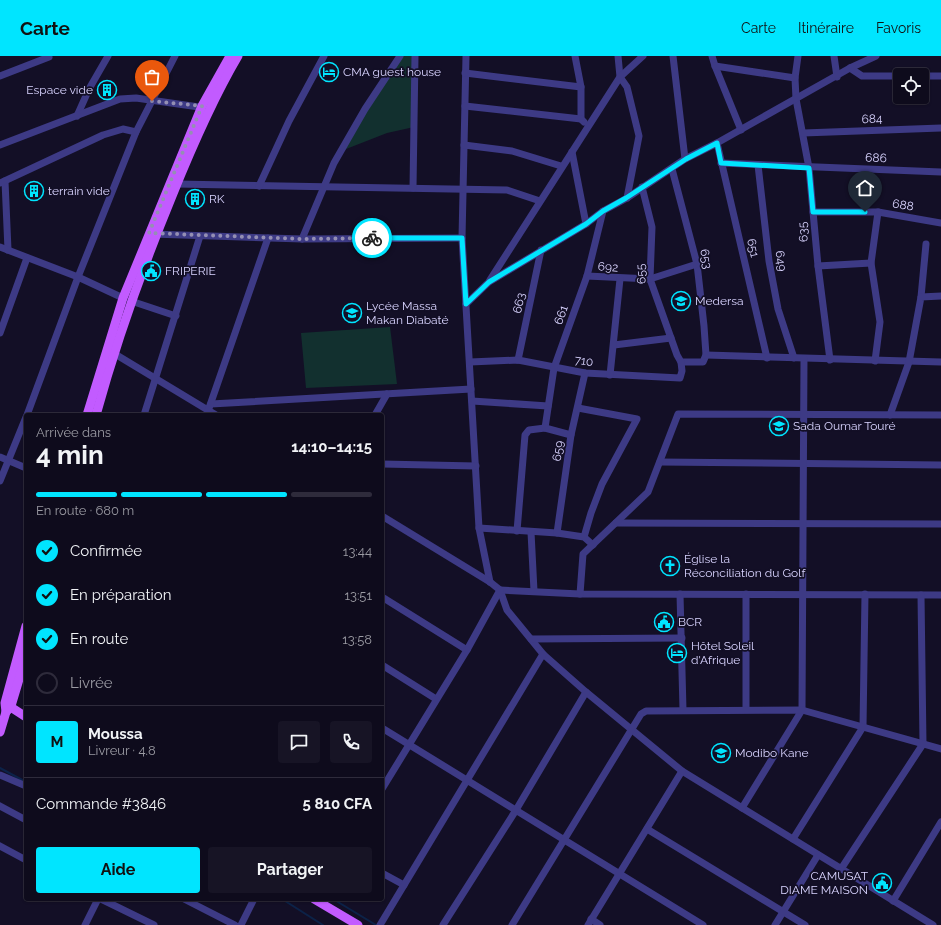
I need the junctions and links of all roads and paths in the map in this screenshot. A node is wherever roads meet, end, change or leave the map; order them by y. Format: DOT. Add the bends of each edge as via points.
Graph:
graph roads {
  1 [pos="49,56"];
  2 [pos="108,56"];
  3 [pos="175,56"];
  4 [pos="230,56"];
  5 [pos="238,56"];
  6 [pos="324,56"];
  7 [pos="400,56"];
  8 [pos="415,56"];
  9 [pos="466,56"];
  10 [pos="575,56"];
  11 [pos="618,56"];
  12 [pos="643,56"];
  13 [pos="673,56"];
  14 [pos="712,56"];
  15 [pos="798,56"];
  16 [pos="834,56"];
  17 [pos="876,56"];
  18 [pos="714,66"];
  19 [pos="850,68"];
  20 [pos="465,73"];
  21 [pos="0,76"];
  22 [pos="620,76"];
  23 [pos="893,76"];
  24 [pos="929,76"];
  25 [pos="941,76"];
  26 [pos="837,77"];
  27 [pos="795,78"];
  28 [pos="581,87"];
  29 [pos="796,100"];
  30 [pos="152,101"];
  31 [pos="465,106"];
  32 [pos="206,108"];
  33 [pos="77,116"];
  34 [pos="581,119"];
  35 [pos="587,126"];
  36 [pos="941,128"];
  37 [pos="741,130"];
  38 [pos="136,132"];
  39 [pos="803,133"];
  40 [pos="717,143"];
  41 [pos="0,145"];
  42 [pos="464,146"];
  43 [pos="572,152"];
  44 [pos="686,159"];
  45 [pos="721,163"];
  46 [pos="758,165"];
  47 [pos="561,166"];
  48 [pos="809,168"];
  49 [pos="672,169"];
  50 [pos="941,172"];
  51 [pos="2,182"];
  52 [pos="177,184"];
  53 [pos="258,186"];
  54 [pos="324,187"];
  55 [pos="642,187"];
  56 [pos="412,188"];
  57 [pos="463,189"];
  58 [pos="626,198"];
  59 [pos="540,201"];
  60 [pos="603,211"];
  61 [pos="813,212"];
  62 [pos="878,212"];
  63 [pos="941,222"];
  64 [pos="586,224"];
  65 [pos="153,234"];
  66 [pos="200,236"];
  67 [pos="268,238"];
  68 [pos="462,238"];
  69 [pos="302,239"];
  70 [pos="926,244"];
  71 [pos="0,246"];
  72 [pos="8,250"];
  73 [pos="541,250"];
  74 [pos="27,258"];
  75 [pos="871,263"];
  76 [pos="697,264"];
  77 [pos="818,266"];
  78 [pos="587,276"];
  79 [pos="78,277"];
  80 [pos="620,279"];
  81 [pos="650,279"];
  82 [pos="489,282"];
  83 [pos="941,296"];
  84 [pos="921,297"];
  85 [pos="127,299"];
  86 [pos="466,304"];
  87 [pos="176,316"];
  88 [pos="0,333"];
  89 [pos="670,338"];
  90 [pos="614,345"];
  91 [pos="110,351"];
  92 [pos="706,355"];
  93 [pos="767,358"];
  94 [pos="794,358"];
  95 [pos="804,359"];
  96 [pos="518,360"];
  97 [pos="830,360"];
  98 [pos="875,361"];
  99 [pos="470,362"];
  100 [pos="681,362"];
  101 [pos="909,362"];
  102 [pos="941,362"];
  103 [pos="554,368"];
  104 [pos="585,373"];
  105 [pos="610,375"];
  106 [pos="155,378"];
  107 [pos="471,389"];
  108 [pos="387,394"];
  109 [pos="472,401"];
  110 [pos="548,406"];
  111 [pos="210,407"];
  112 [pos="578,408"];
  113 [pos="27,413"];
  114 [pos="89,413"];
  115 [pos="96,413"];
  116 [pos="145,413"];
  117 [pos="214,413"];
  118 [pos="376,413"];
  119 [pos="804,414"];
  120 [pos="890,415"];
  121 [pos="941,415"];
  122 [pos="24,422"];
  123 [pos="545,428"];
  124 [pos="571,435"];
  125 [pos="0,457"];
  126 [pos="10,461"];
  127 [pos="660,462"];
  128 [pos="384,464"];
  129 [pos="804,464"];
  130 [pos="941,465"];
  131 [pos="476,466"];
  132 [pos="24,467"];
  133 [pos="0,481"];
  134 [pos="384,517"];
  135 [pos="616,523"];
  136 [pos="803,524"];
  137 [pos="941,524"];
  138 [pos="479,528"];
  139 [pos="517,531"];
  140 [pos="531,532"];
  141 [pos="557,533"];
  142 [pos="584,537"];
  143 [pos="593,545"];
  144 [pos="490,582"];
  145 [pos="500,590"];
  146 [pos="534,591"];
  147 [pos="580,594"];
  148 [pos="680,594"];
  149 [pos="746,594"];
  150 [pos="803,594"];
  151 [pos="865,594"];
  152 [pos="921,595"];
  153 [pos="941,595"];
  154 [pos="384,598"];
  155 [pos="24,634"];
  156 [pos="682,638"];
  157 [pos="531,639"];
  158 [pos="467,650"];
  159 [pos="543,654"];
  160 [pos="24,661"];
  161 [pos="384,666"];
  162 [pos="586,692"];
  163 [pos="436,698"];
  164 [pos="5,705"];
  165 [pos="746,709"];
  166 [pos="683,710"];
  167 [pos="802,710"];
  168 [pos="24,716"];
  169 [pos="863,727"];
  170 [pos="384,729"];
  171 [pos="631,730"];
  172 [pos="0,732"];
  173 [pos="923,744"];
  174 [pos="409,745"];
  175 [pos="941,749"];
  176 [pos="682,772"];
  177 [pos="0,775"];
  178 [pos="467,780"];
  179 [pos="24,785"];
  180 [pos="384,786"];
  181 [pos="0,806"];
  182 [pos="742,808"];
  183 [pos="516,810"];
  184 [pos="24,819"];
  185 [pos="941,822"];
  186 [pos="647,829"];
  187 [pos="792,839"];
  188 [pos="564,840"];
  189 [pos="0,846"];
  190 [pos="818,855"];
  191 [pos="24,859"];
  192 [pos="841,869"];
  193 [pos="384,874"];
  194 [pos="619,874"];
  195 [pos="404,885"];
  196 [pos="893,900"];
  197 [pos="97,901"];
  198 [pos="105,901"];
  199 [pos="188,901"];
  200 [pos="253,901"];
  201 [pos="317,901"];
  202 [pos="783,912"];
  203 [pos="590,922"];
  204 [pos="85,925"];
  205 [pos="154,925"];
  206 [pos="235,925"];
  207 [pos="241,925"];
  208 [pos="358,925"];
  209 [pos="380,925"];
  210 [pos="443,925"];
  211 [pos="512,925"];
  212 [pos="600,925"];
  213 [pos="703,925"];
  214 [pos="775,925"];
  215 [pos="805,925"];
  216 [pos="933,925"];
  1 -- 21 [label="street"];
  2 -- 33 [label="street"];
  3 -- 30 [label="street"];
  4 -- 32 [label="main road"];
  5 -- 32 [label="main road"];
  6 -- 53 [label="street" via="289,120"];
  7 -- 54 [label="street" via="365,109 334,163"];
  8 -- 56 [label="street"];
  9 -- 20 [label="street"];
  10 -- 28 [label="street"];
  11 -- 22 [label="street"];
  12 -- 22 [label="street"];
  13 -- 44 [label="street"];
  14 -- 18 [label="street"];
  15 -- 27 [label="street, 635"];
  16 -- 26 [label="street"];
  17 -- 19 [label="street"];
  18 -- 27 [label="street"];
  18 -- 37 [label="street"];
  19 -- 23 [label="street" via="862,76"];
  19 -- 26 [label="street"];
  20 -- 28 [label="street"];
  20 -- 31 [label="street"];
  22 -- 35 [label="street"];
  22 -- 58 [label="street" via="628,87 639,136"];
  24 -- 25 [label="street"];
  26 -- 29 [label="street"];
  27 -- 29 [label="street, 635"];
  28 -- 34 [label="street"];
  29 -- 37 [label="street"];
  29 -- 39 [label="street, 635"];
  30 -- 32 [label="street"];
  30 -- 33 [label="street" via="120,99"];
  30 -- 38 [label="street"];
  31 -- 34 [label="street"];
  31 -- 42 [label="street"];
  32 -- 52 [label="main road"];
  32 -- 65 [label="main road"];
  33 -- 41 [label="street"];
  34 -- 35 [label="street"];
  35 -- 43 [label="street"];
  36 -- 39 [label="street, 684"];
  37 -- 40 [label="street"];
  38 -- 51 [label="street" via="123,128 103,135"];
  38 -- 79 [label="street"];
  39 -- 48 [label="street, 635"];
  40 -- 44 [label="street"];
  40 -- 45 [label="street, 651"];
  42 -- 47 [label="street" via="512,151"];
  42 -- 57 [label="street"];
  43 -- 47 [label="street"];
  43 -- 64 [label="street"];
  44 -- 49 [label="street"];
  45 -- 46 [label="street, 686"];
  45 -- 93 [label="street, 651"];
  46 -- 48 [label="street, 686"];
  46 -- 94 [label="street, 649" via="771,274 778,308"];
  47 -- 59 [label="street"];
  48 -- 50 [label="street, 686"];
  48 -- 61 [label="street, 635"];
  49 -- 55 [label="street"];
  49 -- 76 [label="street, 653"];
  51 -- 72 [label="street"];
  52 -- 53 [label="street"];
  52 -- 65 [label="main road"];
  53 -- 54 [label="street"];
  54 -- 56 [label="street"];
  54 -- 69 [label="street"];
  55 -- 58 [label="street"];
  55 -- 81 [label="street, 655" via="652,227"];
  56 -- 57 [label="street"];
  57 -- 59 [label="street" via="507,190"];
  57 -- 68 [label="street"];
  58 -- 60 [label="street"];
  59 -- 82 [label="street"];
  60 -- 64 [label="street"];
  60 -- 78 [label="street, 661"];
  61 -- 62 [label="street, 688"];
  61 -- 77 [label="street, 635"];
  62 -- 63 [label="street, 688"];
  62 -- 75 [label="street"];
  64 -- 73 [label="street"];
  65 -- 66 [label="street"];
  65 -- 85 [label="main road"];
  66 -- 67 [label="street"];
  66 -- 87 [label="street"];
  67 -- 69 [label="street"];
  67 -- 111 [label="street"];
  68 -- 69 [label="street"];
  68 -- 86 [label="street"];
  70 -- 84 [label="street"];
  71 -- 72 [label="street"];
  72 -- 74 [label="street"];
  73 -- 82 [label="street"];
  73 -- 96 [label="street, 663"];
  74 -- 79 [label="street"];
  74 -- 88 [label="street"];
  75 -- 77 [label="street"];
  75 -- 98 [label="street" via="880,322"];
  76 -- 81 [label="street, 692"];
  76 -- 92 [label="street, 653"];
  77 -- 97 [label="street, 635"];
  78 -- 80 [label="street, 692"];
  78 -- 103 [label="street, 661"];
  79 -- 85 [label="street"];
  79 -- 113 [label="street"];
  80 -- 81 [label="street, 692"];
  80 -- 90 [label="street"];
  81 -- 89 [label="street, 655"];
  82 -- 86 [label="street"];
  83 -- 84 [label="street"];
  84 -- 101 [label="street"];
  85 -- 87 [label="street"];
  85 -- 91 [label="main road"];
  86 -- 99 [label="street"];
  87 -- 106 [label="street"];
  89 -- 90 [label="street"];
  89 -- 100 [label="street, 655"];
  90 -- 105 [label="street"];
  91 -- 106 [label="street"];
  91 -- 114 [label="main road"];
  91 -- 115 [label="main road"];
  92 -- 93 [label="street"];
  92 -- 100 [label="street" via="703,362"];
  93 -- 94 [label="street"];
  94 -- 95 [label="street"];
  95 -- 97 [label="street"];
  95 -- 119 [label="street"];
  96 -- 99 [label="street, 710"];
  96 -- 103 [label="street, 710"];
  97 -- 98 [label="street"];
  98 -- 101 [label="street"];
  99 -- 107 [label="street"];
  100 -- 105 [label="street, 710" via="680,378"];
  101 -- 102 [label="street"];
  101 -- 120 [label="street"];
  103 -- 104 [label="street, 710"];
  103 -- 110 [label="street, 661"];
  104 -- 105 [label="street, 710"];
  104 -- 112 [label="street, 659"];
  106 -- 111 [label="street"];
  106 -- 116 [label="street"];
  107 -- 108 [label="street"];
  107 -- 109 [label="street"];
  108 -- 111 [label="street"];
  108 -- 118 [label="street"];
  109 -- 110 [label="street"];
  109 -- 131 [label="street"];
  110 -- 123 [label="street, 661"];
  111 -- 117 [label="street"];
  112 -- 124 [label="street, 659"];
  112 -- 142 [label="street" via="637,419 602,484"];
  119 -- 120 [label="street"];
  119 -- 127 [label="street" via="678,414"];
  119 -- 129 [label="street"];
  120 -- 121 [label="street"];
  122 -- 126 [label="street"];
  123 -- 124 [label="street"];
  123 -- 139 [label="street" via="529,430 525,435"];
  124 -- 141 [label="street, 659"];
  125 -- 126 [label="street"];
  126 -- 132 [label="street"];
  126 -- 133 [label="street"];
  127 -- 129 [label="street"];
  127 -- 135 [label="street" via="648,492"];
  128 -- 131 [label="street"];
  129 -- 130 [label="street"];
  129 -- 136 [label="street"];
  131 -- 138 [label="street"];
  134 -- 144 [label="street"];
  135 -- 136 [label="street"];
  135 -- 143 [label="street"];
  136 -- 137 [label="street"];
  136 -- 150 [label="street"];
  138 -- 139 [label="street"];
  138 -- 144 [label="street"];
  139 -- 140 [label="street"];
  140 -- 141 [label="street"];
  140 -- 146 [label="street"];
  141 -- 142 [label="street"];
  142 -- 143 [label="street"];
  143 -- 147 [label="street" via="583,554"];
  144 -- 145 [label="street"];
  145 -- 146 [label="street"];
  145 -- 157 [label="street" via="507,610"];
  145 -- 158 [label="street"];
  146 -- 147 [label="street"];
  147 -- 148 [label="street"];
  148 -- 149 [label="street"];
  148 -- 156 [label="street"];
  149 -- 150 [label="street"];
  149 -- 165 [label="street"];
  150 -- 151 [label="street"];
  150 -- 167 [label="street"];
  151 -- 152 [label="street"];
  151 -- 169 [label="street"];
  152 -- 153 [label="street"];
  152 -- 173 [label="street"];
  154 -- 158 [label="street"];
  155 -- 164 [label="main road"];
  156 -- 157 [label="street"];
  156 -- 166 [label="street"];
  157 -- 159 [label="street"];
  158 -- 163 [label="street"];
  159 -- 162 [label="street"];
  159 -- 178 [label="street"];
  160 -- 164 [label="main road"];
  161 -- 163 [label="street"];
  162 -- 171 [label="street"];
  162 -- 183 [label="street"];
  163 -- 174 [label="street"];
  164 -- 168 [label="main road"];
  164 -- 172 [label="main road"];
  165 -- 166 [label="street"];
  165 -- 167 [label="street"];
  166 -- 171 [label="street" via="646,711 641,714"];
  167 -- 169 [label="street"];
  167 -- 182 [label="street"];
  169 -- 173 [label="street"];
  169 -- 187 [label="street"];
  170 -- 174 [label="street"];
  171 -- 176 [label="street"];
  171 -- 188 [label="street"];
  173 -- 175 [label="street"];
  173 -- 192 [label="street"];
  174 -- 178 [label="street"];
  174 -- 180 [label="street"];
  176 -- 182 [label="street"];
  176 -- 186 [label="street"];
  177 -- 179 [label="street"];
  178 -- 183 [label="street"];
  178 -- 195 [label="street"];
  181 -- 184 [label="street"];
  182 -- 187 [label="street"];
  183 -- 188 [label="street"];
  183 -- 210 [label="street"];
  185 -- 196 [label="street"];
  186 -- 194 [label="street"];
  186 -- 202 [label="street"];
  187 -- 190 [label="street"];
  188 -- 194 [label="street"];
  188 -- 211 [label="street"];
  189 -- 191 [label="street"];
  190 -- 192 [label="street"];
  190 -- 202 [label="street"];
  192 -- 196 [label="street"];
  193 -- 195 [label="street"];
  194 -- 203 [label="street"];
  194 -- 213 [label="street"];
  195 -- 209 [label="street"];
  196 -- 216 [label="street"];
  197 -- 204 [label="street"];
  198 -- 205 [label="street"];
  199 -- 206 [label="street"];
  200 -- 207 [label="street"];
  201 -- 208 [label="main road"];
  202 -- 214 [label="street"];
  202 -- 215 [label="street"];
  203 -- 212 [label="street"];
}
